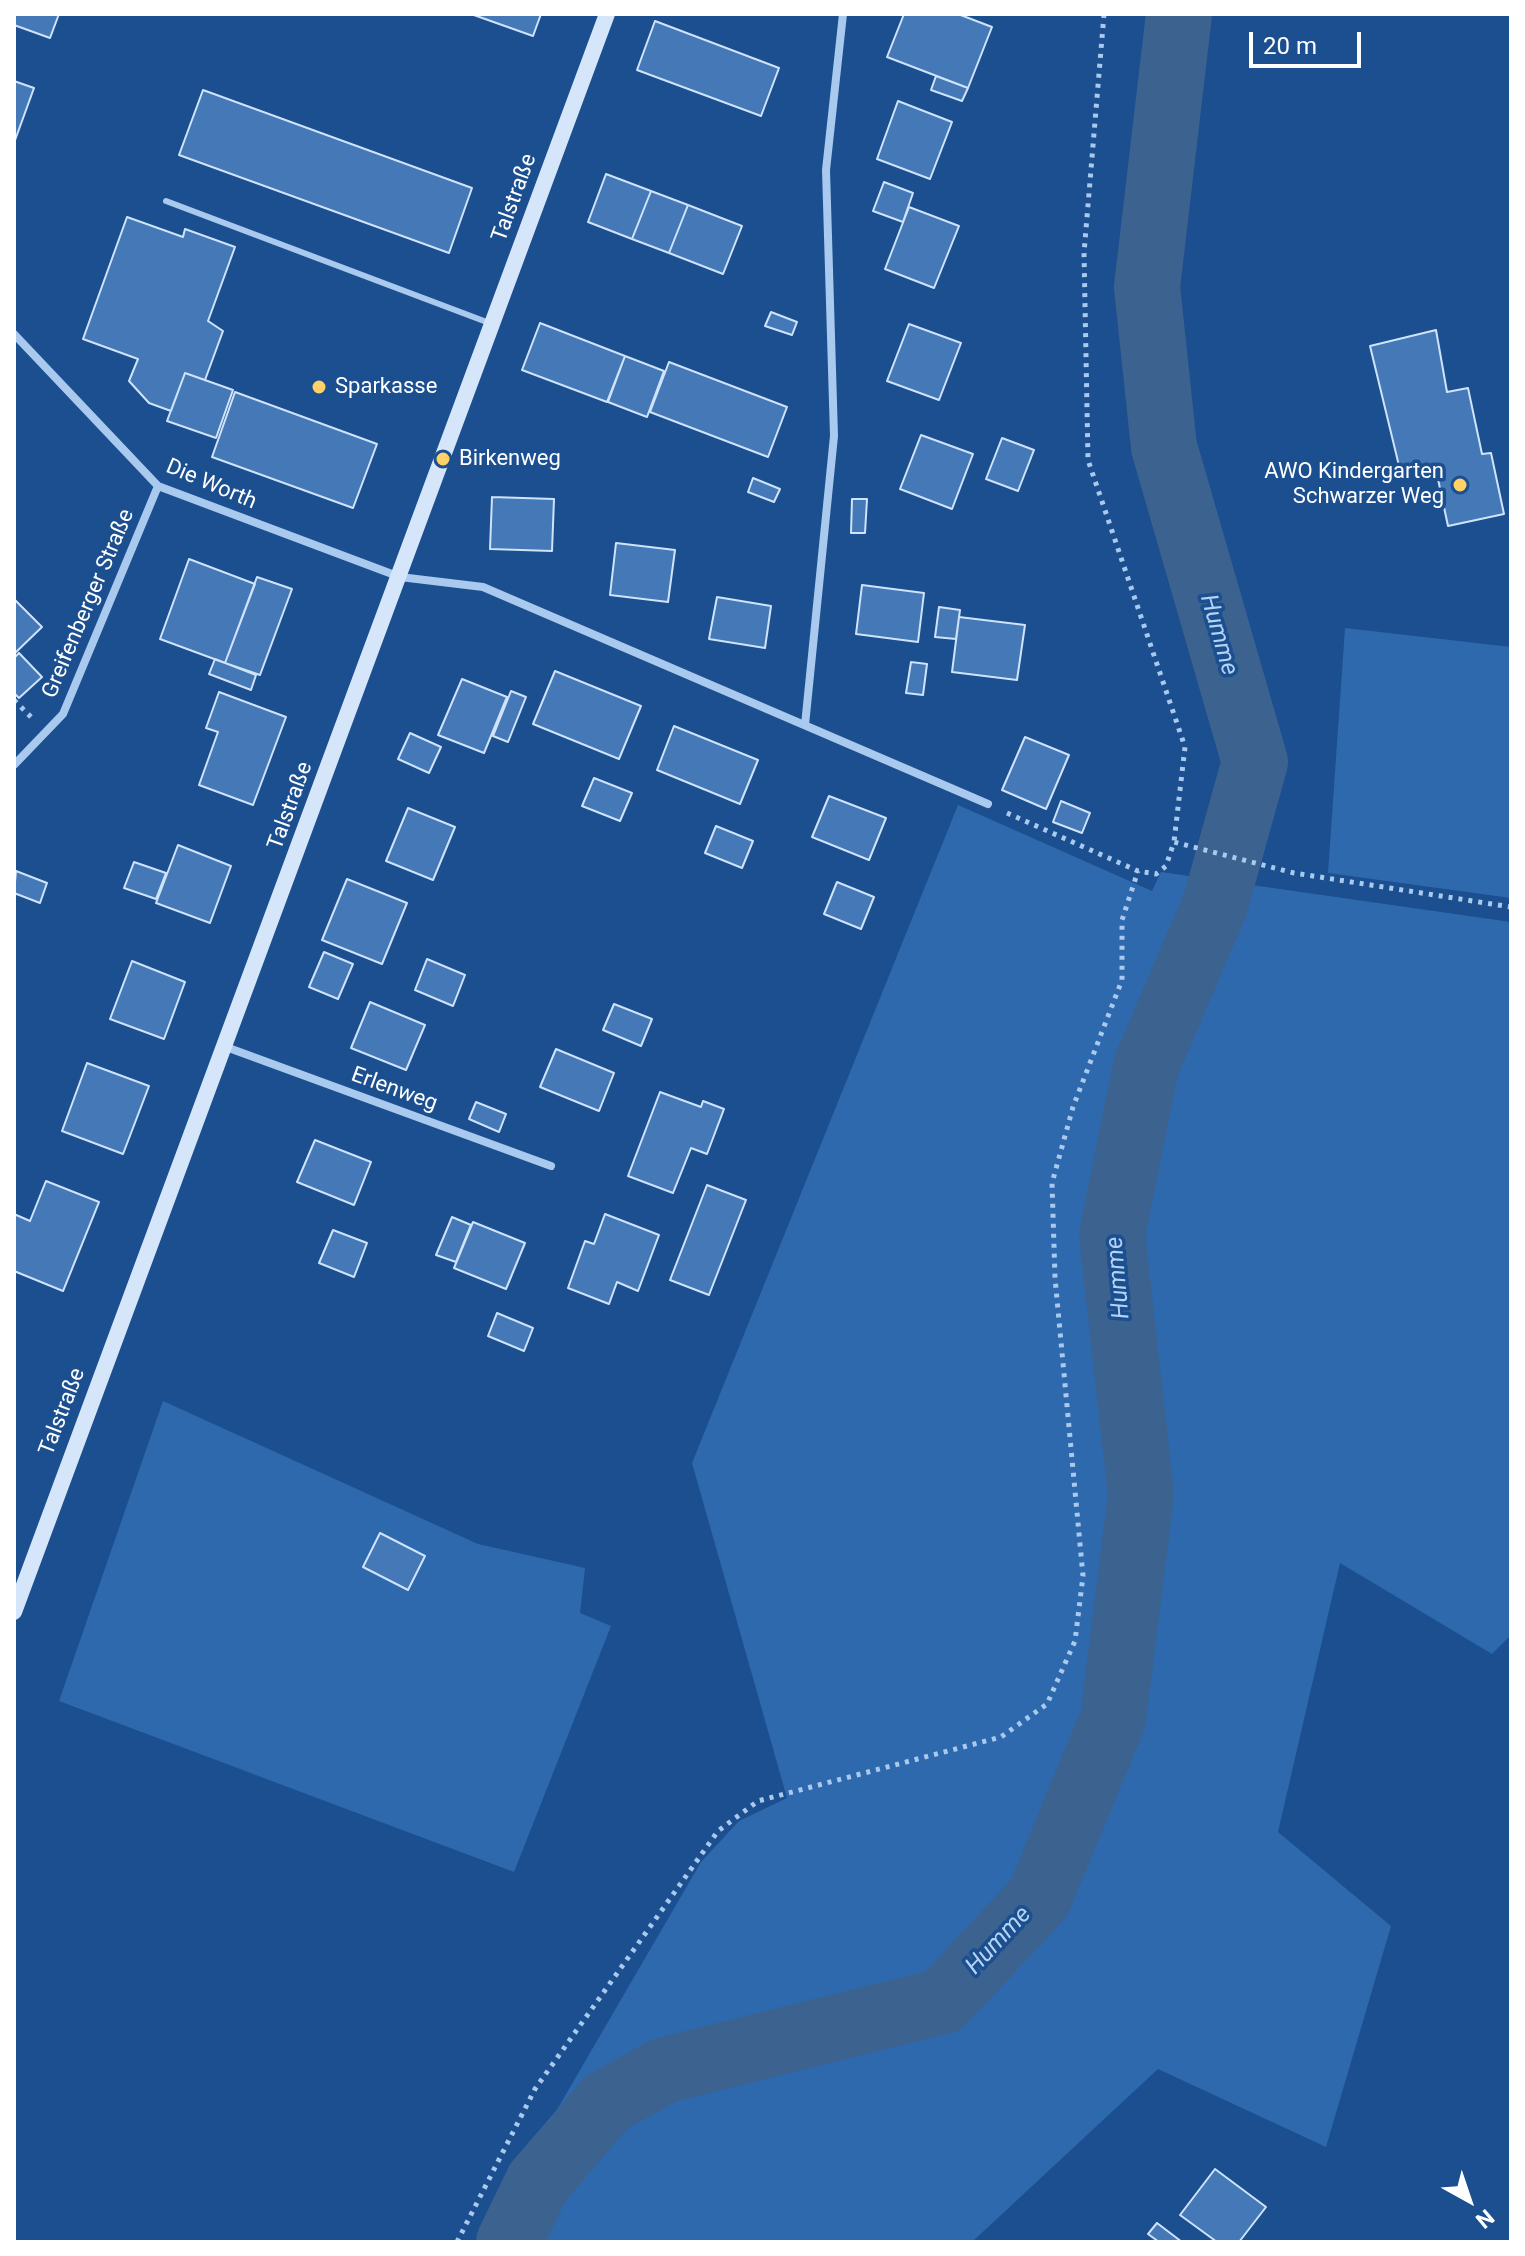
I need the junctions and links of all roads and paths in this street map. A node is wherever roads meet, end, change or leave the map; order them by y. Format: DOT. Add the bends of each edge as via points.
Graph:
graph roads {
  1 [pos="607,14"];
  2 [pos="843,14"];
  3 [pos="1104,14"];
  4 [pos="166,201"];
  5 [pos="492,324"];
  6 [pos="14,334"];
  7 [pos="158,486"];
  8 [pos="400,577"];
  9 [pos="805,725"];
  10 [pos="14,765"];
  11 [pos="988,804"];
  12 [pos="1174,842"];
  13 [pos="1138,871"];
  14 [pos="1511,907"];
  15 [pos="226,1047"];
  16 [pos="551,1166"];
  17 [pos="14,1612"];
  18 [pos="457,2242"];
  1 -- 5 [label="street, Talstraße"];
  2 -- 9 [label="street" via="826,170 834,436"];
  3 -- 12 [label="path" via="1084,253 1088,460 1185,747"];
  4 -- 5 [label="lane"];
  5 -- 8 [label="street, Talstraße"];
  6 -- 7 [label="street, Die Worth"];
  7 -- 8 [label="street, Die Worth"];
  7 -- 10 [label="street, Greifenberger Straße" via="63,714"];
  8 -- 9 [label="street" via="483,587"];
  8 -- 15 [label="street, Talstraße"];
  9 -- 11 [label="street"];
  11 -- 13 [label="path"];
  12 -- 13 [label="path" via="1166,866 1156,874"];
  12 -- 14 [label="path" via="1294,873"];
  13 -- 18 [label="path" via="1122,920 1122,980 1073,1107 1052,1183 1055,1278 1083,1576 1075,1641 1047,1704 1001,1737 758,1801 718,1831 535,2089"];
  15 -- 16 [label="street, Erlenweg"];
  15 -- 17 [label="street, Talstraße"];
}
